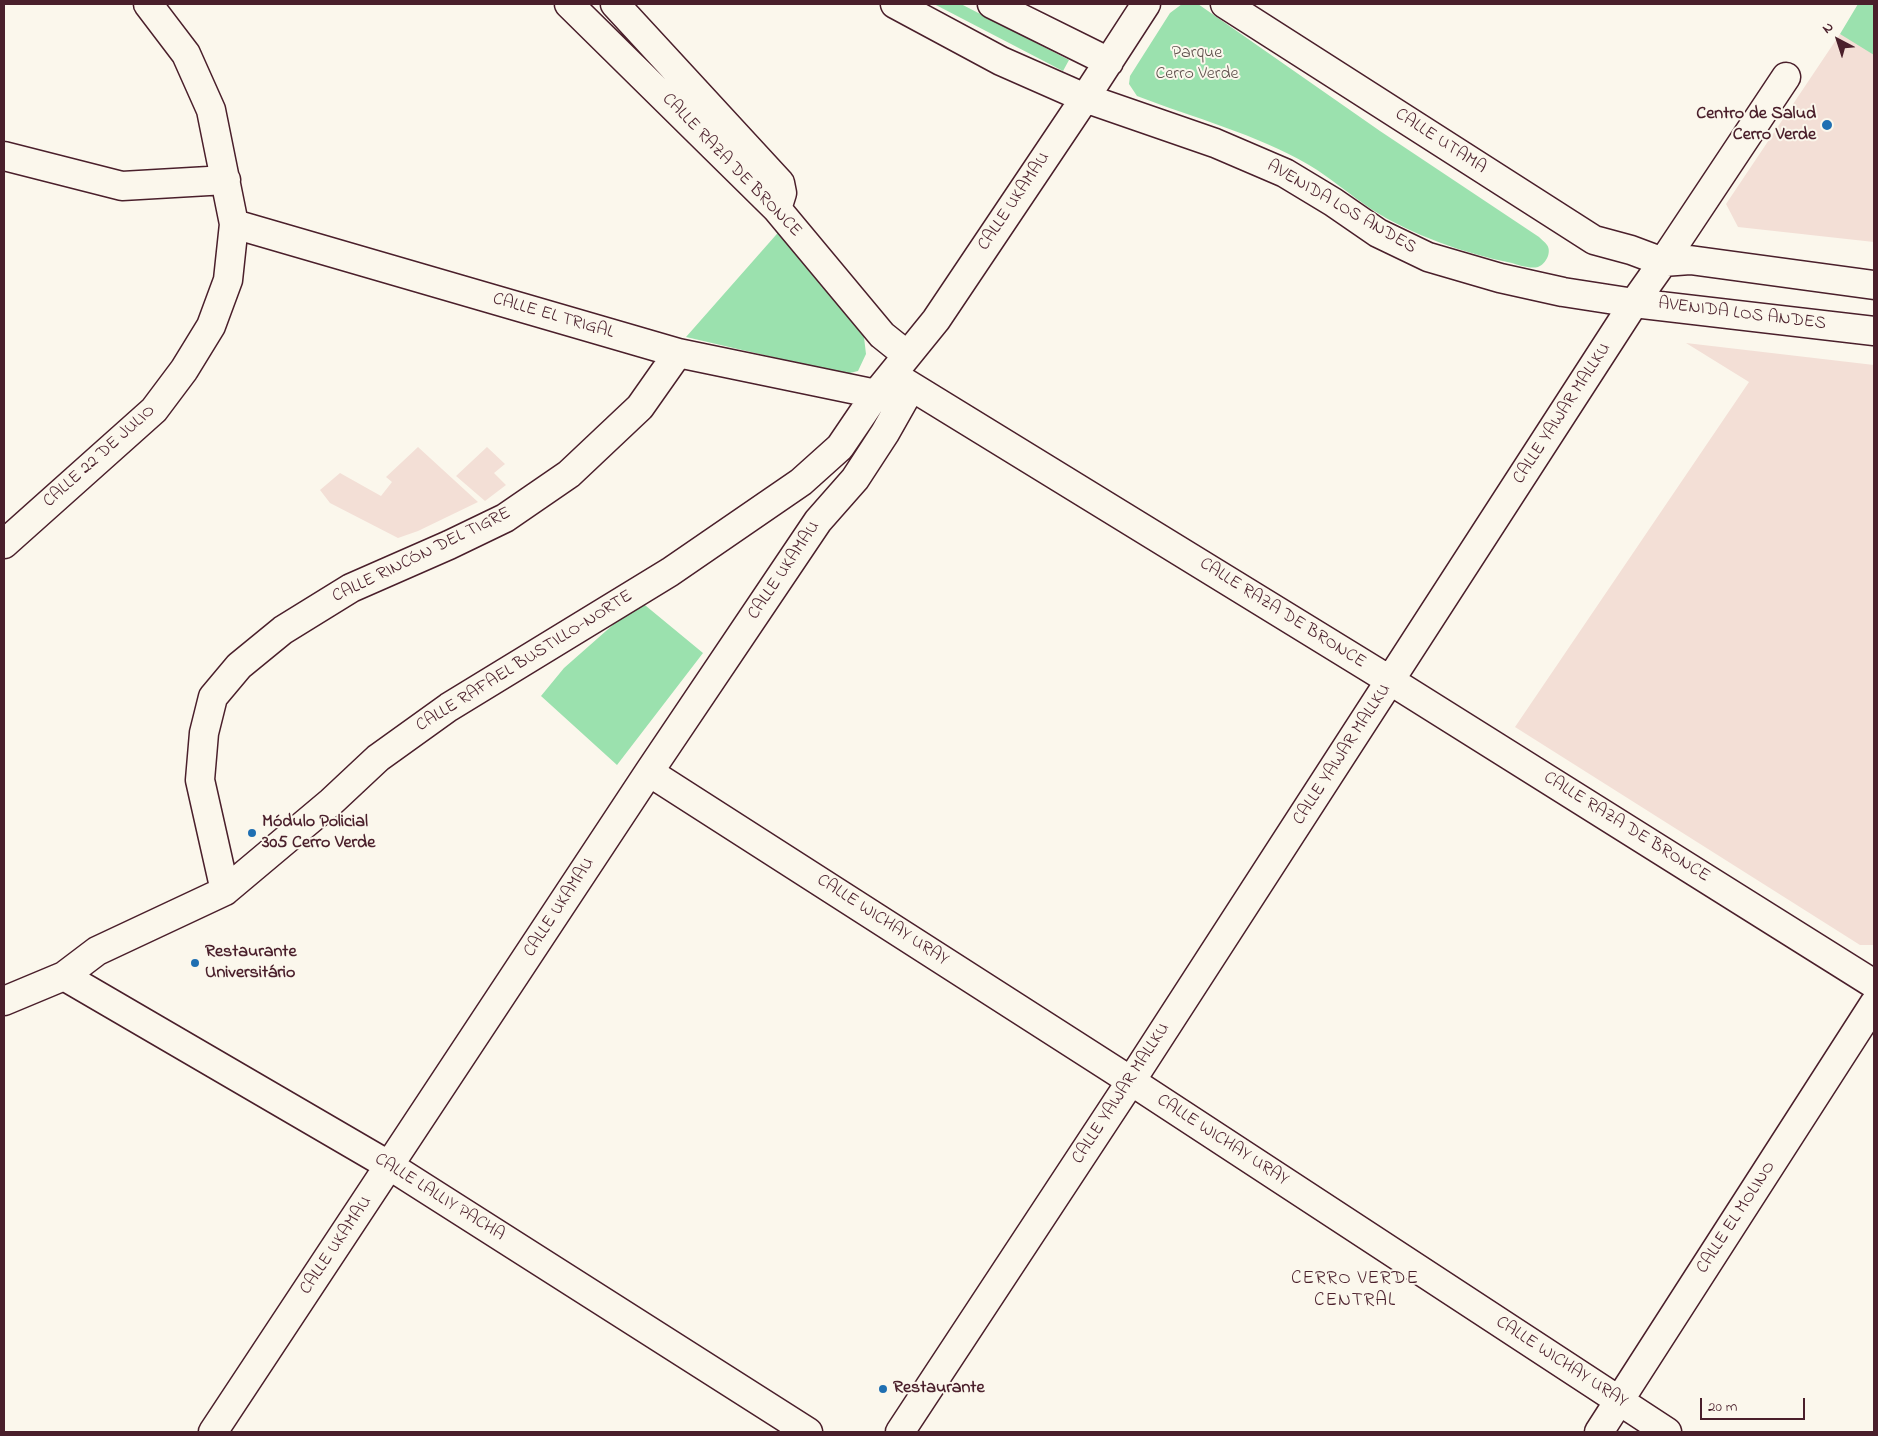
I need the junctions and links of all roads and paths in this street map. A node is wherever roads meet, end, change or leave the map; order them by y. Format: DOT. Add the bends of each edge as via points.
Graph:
graph roads {
  1 [pos="148,4"];
  2 [pos="569,4"];
  3 [pos="615,4"];
  4 [pos="895,4"];
  5 [pos="992,4"];
  6 [pos="1146,4"];
  7 [pos="1225,4"];
  8 [pos="1108,62"];
  9 [pos="1786,77"];
  10 [pos="1085,98"];
  11 [pos="4,156"];
  12 [pos="226,180"];
  13 [pos="777,209"];
  14 [pos="234,224"];
  15 [pos="1663,262"];
  16 [pos="1874,285"];
  17 [pos="1634,303"];
  18 [pos="1874,331"];
  19 [pos="678,353"];
  20 [pos="896,378"];
  21 [pos="4,544"];
  22 [pos="1391,681"];
  23 [pos="649,772"];
  24 [pos="225,891"];
  25 [pos="64,976"];
  26 [pos="1874,1000"];
  27 [pos="4,1001"];
  28 [pos="1131,1081"];
  29 [pos="390,1166"];
  30 [pos="1619,1401"];
  31 [pos="212,1432"];
  32 [pos="808,1432"];
  33 [pos="900,1432"];
  34 [pos="1599,1432"];
  35 [pos="1666,1432"];
  1 -- 12 [label="street, CALLE 22 DE JULIO" via="186,54 211,110"];
  2 -- 13 [label="street, CALLE RAZA DE BRONCE"];
  3 -- 13 [label="street" via="780,183 782,193"];
  4 -- 10 [label="street, AVENIDA LOS ANDES" via="1001,61"];
  5 -- 8 [label="street"];
  6 -- 8 [label="street, CALLE UKAMAU"];
  7 -- 15 [label="street, CALLE UTAMA" via="1594,240"];
  8 -- 10 [label="street, CALLE UKAMAU"];
  9 -- 15 [label="street, CALLE YAWAR MALLKU"];
  10 -- 17 [label="street, AVENIDA LOS ANDES" via="1216,143 1285,172 1378,233 1428,257 1500,278"];
  10 -- 20 [label="street, CALLE UKAMAU"];
  11 -- 12 [label="street" via="122,186"];
  12 -- 14 [label="street, CALLE 22 DE JULIO"];
  13 -- 20 [label="street, CALLE RAZA DE BRONCE" via="882,335"];
  14 -- 19 [label="street, CALLE EL TRIGAL"];
  14 -- 21 [label="street, CALLE 22 DE JULIO" via="228,280 210,326 184,370 154,410"];
  15 -- 16 [label="street" via="1690,260"];
  15 -- 17 [label="street, CALLE YAWAR MALLKU"];
  17 -- 18 [label="street, AVENIDA LOS ANDES"];
  17 -- 22 [label="street, CALLE YAWAR MALLKU"];
  19 -- 20 [label="street, CALLE EL TRIGAL"];
  19 -- 24 [label="street, CALLE RINCÓN DEL TIGRE" via="640,408 569,474 504,518 449,546 351,588 283,630 239,666 213,697 204,733 200,780"];
  20 -- 22 [label="street, CALLE RAZA DE BRONCE"];
  20 -- 23 [label="street, CALLE UKAMAU" via="885,433 855,480 818,521"];
  20 -- 24 [label="street, CALLE RAFAEL BUSTILLO-NORTE" via="840,447 801,482 670,572 449,706 378,758 332,802"];
  22 -- 26 [label="street, CALLE RAZA DE BRONCE"];
  22 -- 28 [label="street, CALLE YAWAR MALLKU"];
  23 -- 28 [label="street, CALLE WICHAY URAY"];
  23 -- 29 [label="street, CALLE UKAMAU"];
  24 -- 25 [label="street, CALLE RAFAEL BUSTILLO-NORTE" via="97,951"];
  25 -- 27 [label="street, CALLE RAFAEL BUSTILLO-NORTE"];
  25 -- 29 [label="street, CALLE LALLIY PACHA"];
  26 -- 30 [label="street, CALLE EL MOLINO"];
  28 -- 30 [label="street, CALLE WICHAY URAY"];
  28 -- 33 [label="street, CALLE YAWAR MALLKU"];
  29 -- 31 [label="street, CALLE UKAMAU"];
  29 -- 32 [label="street, CALLE LALLIY PACHA"];
  30 -- 34 [label="street, CALLE EL MOLINO"];
  30 -- 35 [label="street, CALLE WICHAY URAY"];
}
